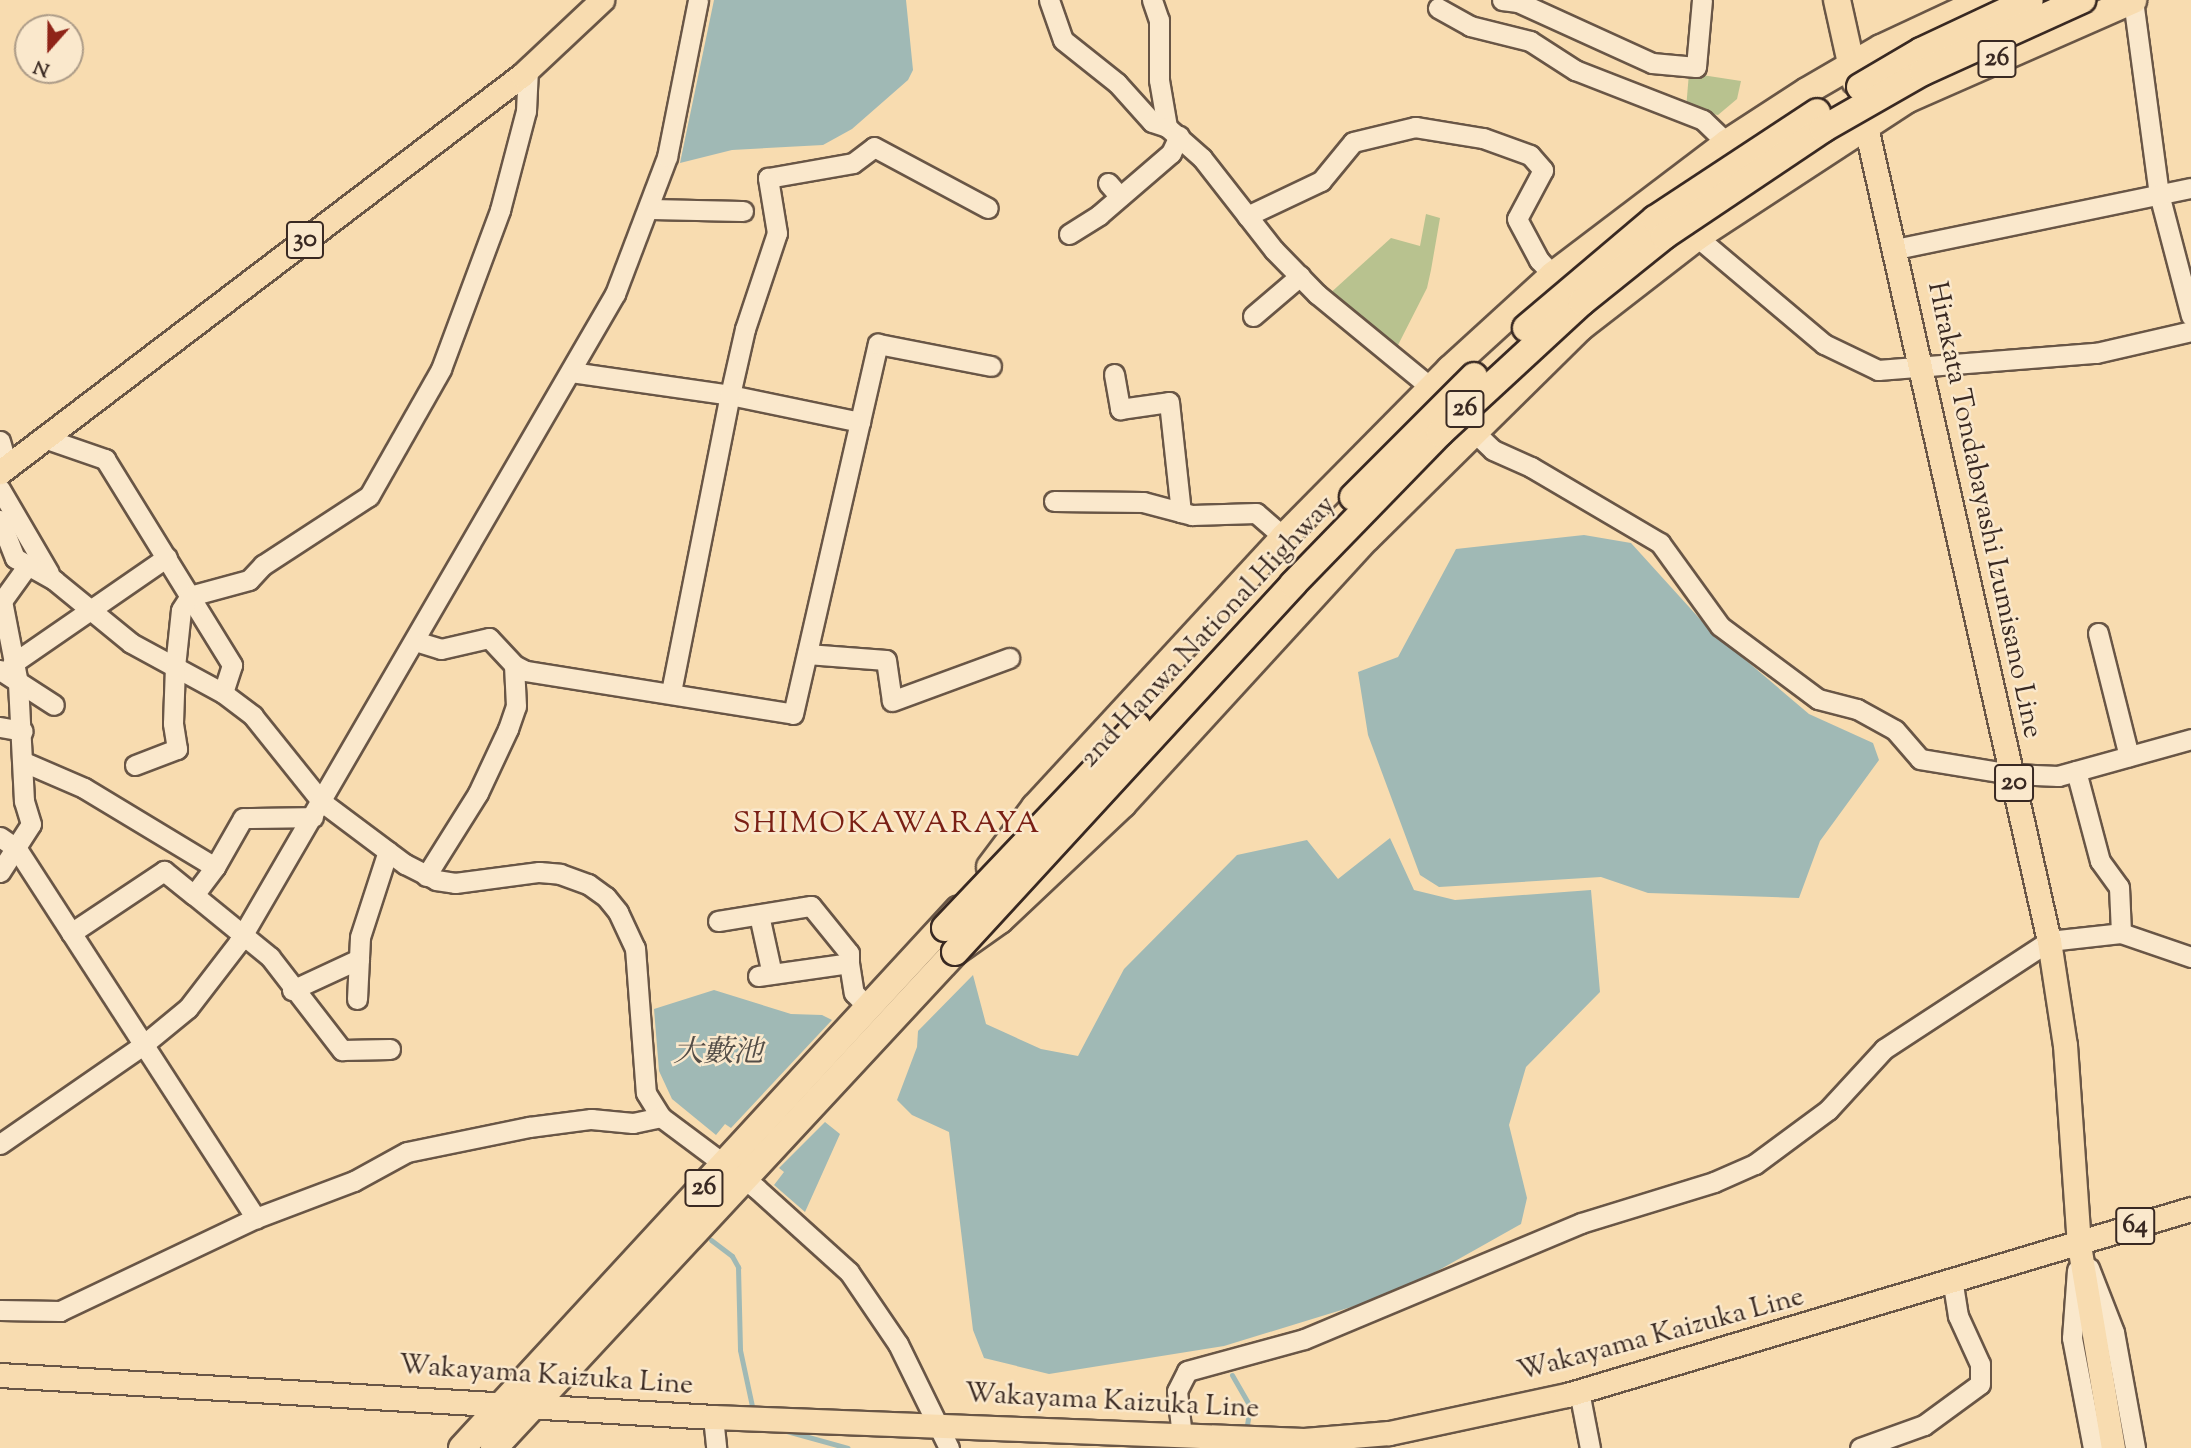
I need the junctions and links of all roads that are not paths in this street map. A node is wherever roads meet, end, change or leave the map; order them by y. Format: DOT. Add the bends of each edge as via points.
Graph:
graph roads {
  1 [pos="602,0"];
  2 [pos="698,0"];
  3 [pos="1049,0"];
  4 [pos="1152,0"];
  5 [pos="1502,0"];
  6 [pos="1702,0"];
  7 [pos="1837,0"];
  8 [pos="1984,0"];
  9 [pos="2030,0"];
  10 [pos="2082,0"];
  11 [pos="2133,0"];
  12 [pos="1437,8"];
  13 [pos="1852,65"];
  14 [pos="528,69"];
  15 [pos="1866,127"];
  16 [pos="1173,131"];
  17 [pos="1727,143"];
  18 [pos="2191,188"];
  19 [pos="2159,194"];
  20 [pos="988,208"];
  21 [pos="650,209"];
  22 [pos="743,211"];
  23 [pos="1247,216"];
  24 [pos="1069,234"];
  25 [pos="1697,237"];
  26 [pos="1896,249"];
  27 [pos="1553,275"];
  28 [pos="1300,276"];
  29 [pos="1253,316"];
  30 [pos="2191,316"];
  31 [pos="2191,331"];
  32 [pos="1922,365"];
  33 [pos="990,366"];
  34 [pos="571,372"];
  35 [pos="1114,374"];
  36 [pos="1433,387"];
  37 [pos="730,394"];
  38 [pos="860,422"];
  39 [pos="1472,431"];
  40 [pos="44,438"];
  41 [pos="0,441"];
  42 [pos="3,469"];
  43 [pos="0,489"];
  44 [pos="1054,501"];
  45 [pos="1181,512"];
  46 [pos="0,520"];
  47 [pos="1284,537"];
  48 [pos="167,557"];
  49 [pos="27,565"];
  50 [pos="54,580"];
  51 [pos="190,596"];
  52 [pos="90,610"];
  53 [pos="2098,633"];
  54 [pos="415,641"];
  55 [pos="807,654"];
  56 [pos="1009,659"];
  57 [pos="514,665"];
  58 [pos="175,667"];
  59 [pos="10,672"];
  60 [pos="671,692"];
  61 [pos="223,693"];
  62 [pos="54,705"];
  63 [pos="0,727"];
  64 [pos="23,731"];
  65 [pos="2191,739"];
  66 [pos="2129,756"];
  67 [pos="23,762"];
  68 [pos="135,765"];
  69 [pos="2076,771"];
  70 [pos="2011,774"];
  71 [pos="317,809"];
  72 [pos="0,837"];
  73 [pos="18,849"];
  74 [pos="388,851"];
  75 [pos="215,867"];
  76 [pos="0,872"];
  77 [pos="426,876"];
  78 [pos="194,895"];
  79 [pos="759,915"];
  80 [pos="718,921"];
  81 [pos="71,933"];
  82 [pos="2121,933"];
  83 [pos="243,935"];
  84 [pos="950,940"];
  85 [pos="2049,941"];
  86 [pos="2191,957"];
  87 [pos="359,959"];
  88 [pos="849,963"];
  89 [pos="292,990"];
  90 [pos="357,999"];
  91 [pos="868,1007"];
  92 [pos="144,1045"];
  93 [pos="390,1049"];
  94 [pos="661,1117"];
  95 [pos="0,1144"];
  96 [pos="733,1170"];
  97 [pos="2191,1209"];
  98 [pos="256,1218"];
  99 [pos="2079,1245"];
  100 [pos="1953,1283"];
  101 [pos="0,1310"];
  102 [pos="0,1375"];
  103 [pos="1579,1391"];
  104 [pos="506,1402"];
  105 [pos="536,1404"];
  106 [pos="713,1417"];
  107 [pos="940,1424"];
  108 [pos="1185,1441"];
  109 [pos="462,1448"];
  110 [pos="494,1448"];
  111 [pos="716,1448"];
  112 [pos="949,1448"];
  113 [pos="1590,1448"];
  114 [pos="1860,1448"];
  115 [pos="2093,1448"];
  116 [pos="2113,1448"];
  117 [pos="2135,1448"];
  1 -- 14 [label="main road, 30"];
  2 -- 21 [label="street" via="667,157"];
  3 -- 16 [label="street" via="1063,40 1118,83 1152,122"];
  4 -- 16 [label="street" via="1159,20 1159,80"];
  5 -- 6 [label="street" via="1518,2 1652,63 1696,67"];
  7 -- 13 [label="highway"];
  8 -- 13 [label="highway, 26"];
  9 -- 84 [label="highway, 2nd Hanwa National Highway / 26, bridge" via="1921,51 1759,146 1655,219 1574,284 1431,415"];
  10 -- 84 [label="highway, 2nd Hanwa National Highway / 26, bridge" via="1923,72 1823,129 1674,229 1582,302 1440,433"];
  11 -- 15 [label="highway, 26" via="1908,99"];
  11 -- 19 [label="street"];
  12 -- 17 [label="street" via="1470,26 1530,41 1575,70 1703,120"];
  13 -- 15 [label="highway"];
  13 -- 17 [label="highway, 26"];
  14 -- 40 [label="main road, 30"];
  14 -- 51 [label="street" via="526,111 500,210 441,369 369,496 263,565 249,580"];
  15 -- 25 [label="highway, 26"];
  15 -- 26 [label="main road, Hirakata Tondabayashi Izumisano Line / 20"];
  16 -- 23 [label="street" via="1202,158"];
  16 -- 24 [label="street" via="1171,153 1114,190"];
  17 -- 27 [label="highway, 26"];
  18 -- 19 [label="street"];
  19 -- 26 [label="street"];
  19 -- 30 [label="street"];
  20 -- 37 [label="street" via="874,147 842,167 768,178 777,233"];
  21 -- 22 [label="street"];
  21 -- 34 [label="street" via="615,294"];
  23 -- 27 [label="street" via="1321,181 1353,142 1415,127 1483,138 1530,155 1543,170 1517,219"];
  23 -- 28 [label="street"];
  25 -- 32 [label="street" via="1824,344 1878,370"];
  25 -- 39 [label="highway, 26" via="1581,327"];
  26 -- 32 [label="main road, Hirakata Tondabayashi Izumisano Line / 20"];
  27 -- 36 [label="highway, 26"];
  28 -- 29 [label="street"];
  28 -- 36 [label="street"];
  31 -- 32 [label="street" via="2096,353"];
  32 -- 70 [label="main road, Hirakata Tondabayashi Izumisano Line / 20"];
  33 -- 38 [label="street" via="878,344"];
  34 -- 37 [label="street"];
  34 -- 54 [label="street"];
  35 -- 45 [label="street" via="1120,409 1169,402"];
  36 -- 39 [label="street"];
  36 -- 47 [label="highway, 26"];
  37 -- 38 [label="street"];
  37 -- 60 [label="street"];
  38 -- 55 [label="street"];
  39 -- 70 [label="street" via="1493,450 1660,542 1720,626 1818,698 1857,709 1895,730 1920,759"];
  39 -- 84 [label="highway, 26" via="1367,538 1123,804 1000,920"];
  40 -- 42 [label="main road, 30"];
  40 -- 48 [label="street" via="105,458"];
  41 -- 42 [label="street"];
  43 -- 50 [label="street"];
  44 -- 45 [label="street" via="1143,502"];
  45 -- 47 [label="street" via="1256,513"];
  46 -- 49 [label="street" via="15,558"];
  47 -- 84 [label="highway, 26" via="1035,807"];
  48 -- 51 [label="street"];
  48 -- 52 [label="street"];
  49 -- 50 [label="street"];
  49 -- 59 [label="street" via="2,601"];
  50 -- 52 [label="street"];
  51 -- 58 [label="street" via="181,610"];
  51 -- 61 [label="street" via="232,665"];
  52 -- 58 [label="street" via="131,643"];
  52 -- 59 [label="street"];
  53 -- 66 [label="street"];
  54 -- 57 [label="street" via="441,649 489,638"];
  54 -- 71 [label="street"];
  55 -- 56 [label="street" via="886,660 892,701"];
  55 -- 60 [label="street" via="793,714"];
  57 -- 60 [label="street" via="526,671"];
  57 -- 77 [label="street" via="516,706 508,729 478,793"];
  58 -- 61 [label="street"];
  58 -- 68 [label="street" via="177,749"];
  59 -- 62 [label="street"];
  59 -- 64 [label="street"];
  61 -- 71 [label="street" via="253,716"];
  63 -- 64 [label="street"];
  64 -- 67 [label="street"];
  65 -- 66 [label="street"];
  66 -- 69 [label="street"];
  67 -- 73 [label="street" via="24,801 31,824"];
  67 -- 75 [label="street" via="84,788"];
  69 -- 70 [label="street" via="2058,776"];
  69 -- 82 [label="street" via="2100,861 2119,887"];
  70 -- 85 [label="main road, Hirakata Tondabayashi Izumisano Line / 20"];
  71 -- 74 [label="street"];
  71 -- 75 [label="street" via="243,818"];
  71 -- 83 [label="street"];
  72 -- 73 [label="street"];
  73 -- 76 [label="street"];
  73 -- 81 [label="street"];
  74 -- 77 [label="street"];
  74 -- 87 [label="street" via="360,937"];
  75 -- 78 [label="street"];
  77 -- 94 [label="street" via="455,883 539,872 560,874 588,884 606,897 635,948 646,1093"];
  78 -- 81 [label="street" via="164,871"];
  78 -- 83 [label="street"];
  79 -- 80 [label="street"];
  79 -- 88 [label="street" via="811,906 849,953"];
  79 -- 88 [label="street" via="765,975 801,978"];
  81 -- 92 [label="street"];
  82 -- 85 [label="street"];
  82 -- 86 [label="street"];
  83 -- 89 [label="street" via="270,957"];
  83 -- 92 [label="street" via="188,1007"];
  84 -- 91 [label="highway, 2nd Hanwa National Highway / 26"];
  84 -- 96 [label="highway, 2nd Hanwa National Highway / 26"];
  85 -- 99 [label="main road, Hirakata Tondabayashi Izumisano Line / 20" via="2065,1045"];
  85 -- 108 [label="street" via="1884,1049 1829,1110 1755,1164 1714,1182 1581,1223 1304,1339 1187,1371 1177,1391"];
  87 -- 89 [label="street"];
  87 -- 90 [label="street"];
  88 -- 91 [label="street" via="854,993"];
  89 -- 93 [label="street" via="317,1014 342,1050"];
  91 -- 96 [label="highway, 2nd Hanwa National Highway / 26"];
  92 -- 95 [label="street"];
  92 -- 98 [label="street"];
  94 -- 96 [label="street"];
  94 -- 98 [label="street" via="633,1123 591,1119 529,1127 407,1152 354,1181"];
  96 -- 104 [label="highway, 2nd Hanwa National Highway / 26" via="684,1212"];
  96 -- 105 [label="highway, 2nd Hanwa National Highway / 26"];
  96 -- 107 [label="street" via="849,1272 898,1344"];
  97 -- 99 [label="main road, Wakayama Kaizuka Line / 64"];
  98 -- 101 [label="street" via="60,1311"];
  99 -- 100 [label="main road, Wakayama Kaizuka Line / 64"];
  99 -- 115 [label="street" via="2072,1338"];
  99 -- 116 [label="main road, Hirakata Tondabayashi Izumisano Line / 20"];
  99 -- 117 [label="street" via="2114,1332"];
  100 -- 103 [label="main road, Wakayama Kaizuka Line / 64"];
  100 -- 114 [label="street" via="1958,1316 1980,1364 1980,1384 1924,1425"];
  102 -- 104 [label="main road, Wakayama Kaizuka Line / 64"];
  103 -- 108 [label="main road, Wakayama Kaizuka Line / 64" via="1389,1433 1304,1440"];
  103 -- 113 [label="street"];
  104 -- 105 [label="main road, Wakayama Kaizuka Line / 64"];
  104 -- 109 [label="highway, 2nd Hanwa National Highway / 26"];
  105 -- 106 [label="main road, Wakayama Kaizuka Line / 64"];
  105 -- 110 [label="highway, 2nd Hanwa National Highway / 26"];
  106 -- 107 [label="main road, Wakayama Kaizuka Line / 64"];
  106 -- 111 [label="street"];
  107 -- 108 [label="main road, Wakayama Kaizuka Line / 64"];
  107 -- 112 [label="street"];
}
